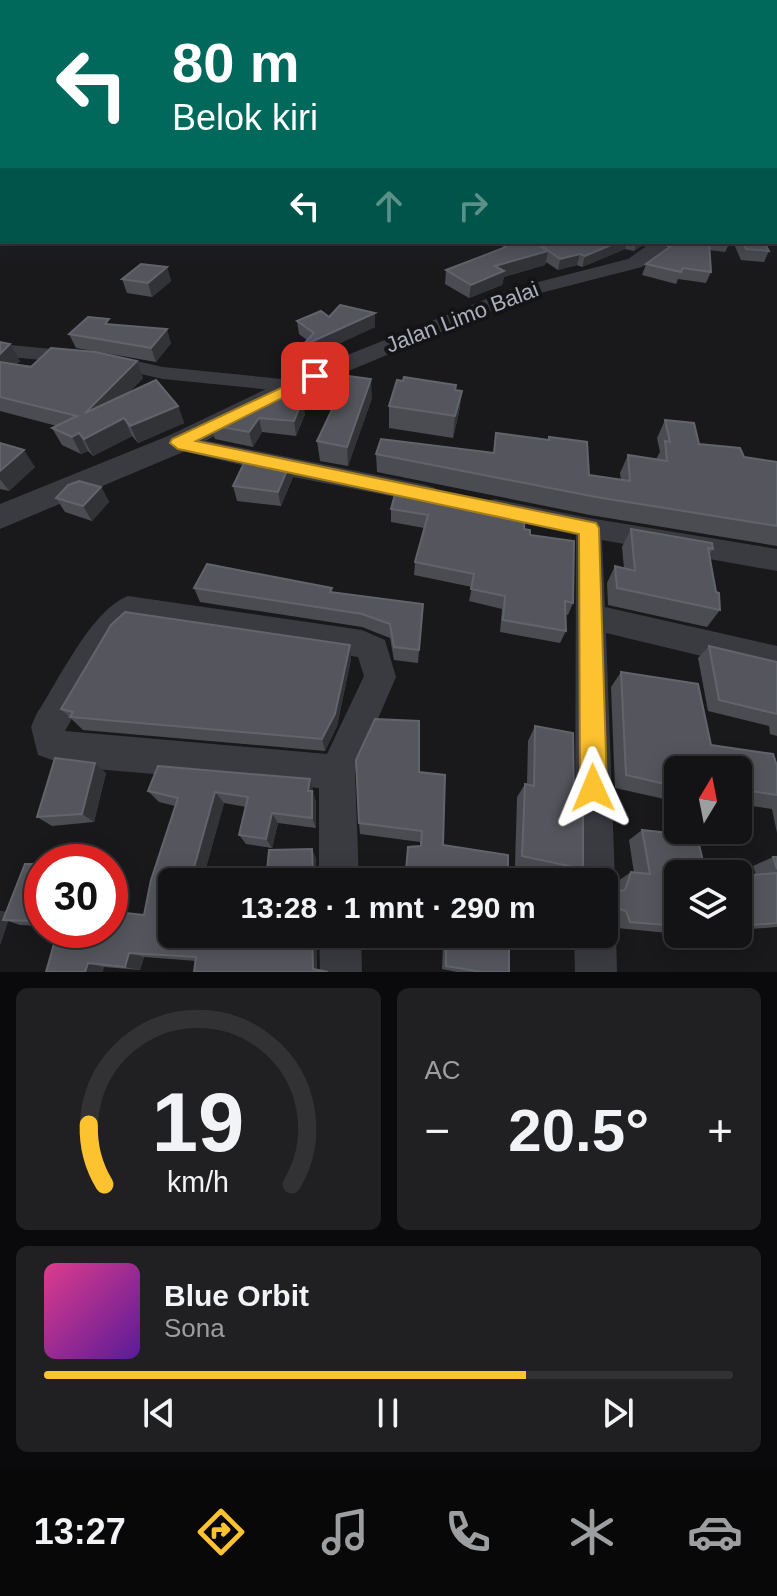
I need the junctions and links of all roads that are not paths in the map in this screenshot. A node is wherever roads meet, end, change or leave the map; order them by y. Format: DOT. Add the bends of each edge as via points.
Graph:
graph roads {
  1 [pos="660,244"];
  2 [pos="0,350"];
  3 [pos="292,386"];
  4 [pos="178,443"];
  5 [pos="0,517"];
  6 [pos="589,528"];
  7 [pos="777,560"];
  8 [pos="591,617"];
  9 [pos="777,660"];
  10 [pos="337,772"];
  11 [pos="339,868"];
  12 [pos="595,868"];
  13 [pos="340,948"];
  14 [pos="595,948"];
  15 [pos="341,972"];
  16 [pos="596,972"];
  1 -- 3 [label="street, Jalan Limo Balai" via="635,263 518,293"];
  2 -- 3 [label="street"];
  3 -- 4 [label="street, Jalan Limo Balai"];
  4 -- 5 [label="street, Jalan Limo Balai"];
  4 -- 6 [label="street"];
  6 -- 7 [label="street"];
  6 -- 8 [label="street"];
  8 -- 9 [label="street"];
  8 -- 12 [label="street"];
  10 -- 10 [label="street" via="380,677 374,650 362,644 128,609 108,628 48,727 50,743 72,750"];
  10 -- 11 [label="street"];
  13 -- 15 [label="street"];
  14 -- 16 [label="street"];
}
